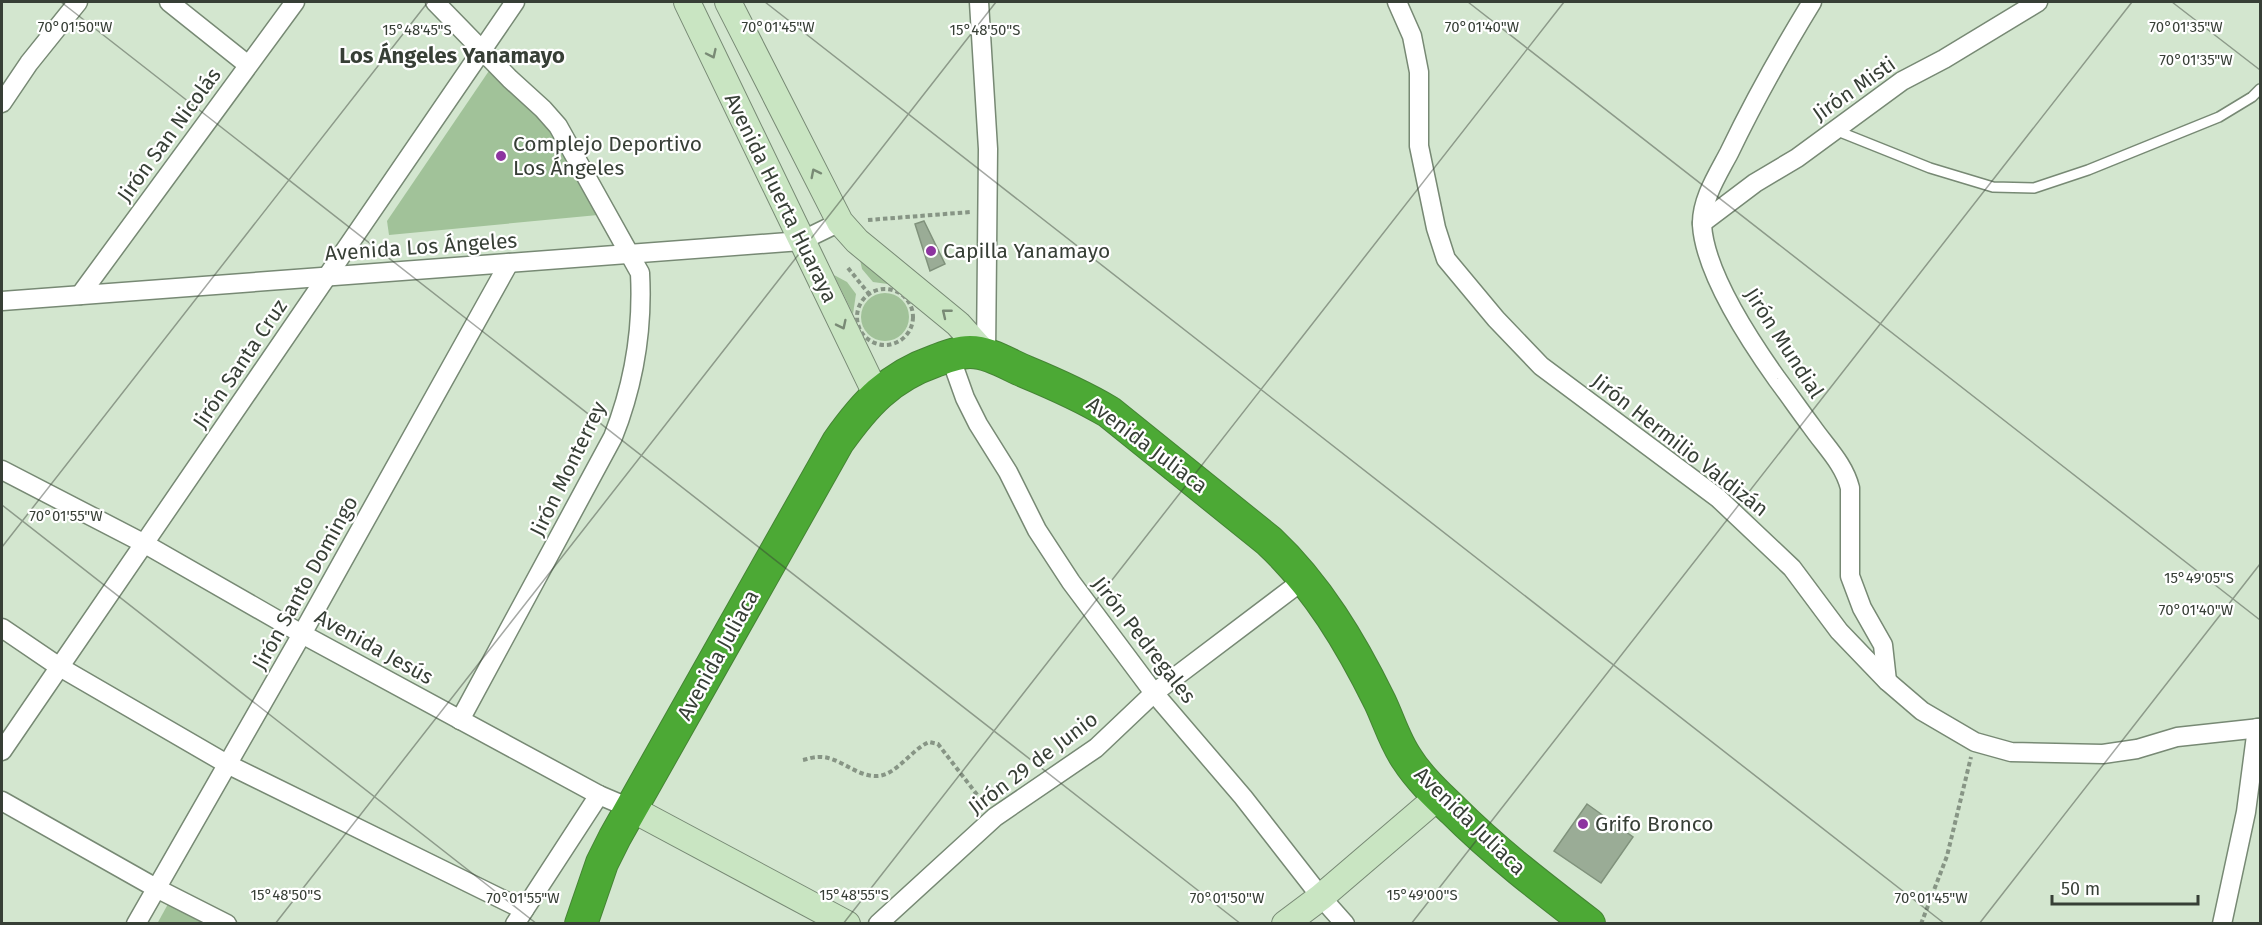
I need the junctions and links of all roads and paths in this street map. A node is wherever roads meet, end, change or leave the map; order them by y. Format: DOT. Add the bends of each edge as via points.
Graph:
graph roads {
  1 [pos="78,2"];
  2 [pos="169,2"];
  3 [pos="295,2"];
  4 [pos="435,2"];
  5 [pos="515,2"];
  6 [pos="687,2"];
  7 [pos="728,2"];
  8 [pos="979,2"];
  9 [pos="1397,2"];
  10 [pos="1812,2"];
  11 [pos="2038,2"];
  12 [pos="482,51"];
  13 [pos="248,65"];
  14 [pos="2260,88"];
  15 [pos="2,103"];
  16 [pos="1835,130"];
  17 [pos="988,211"];
  18 [pos="840,222"];
  19 [pos="1702,223"];
  20 [pos="801,241"];
  21 [pos="630,253"];
  22 [pos="509,263"];
  23 [pos="848,268"];
  24 [pos="326,277"];
  25 [pos="869,294"];
  26 [pos="80,295"];
  27 [pos="2,301"];
  28 [pos="986,355"];
  29 [pos="950,356"];
  30 [pos="876,394"];
  31 [pos="2,470"];
  32 [pos="145,544"];
  33 [pos="1306,578"];
  34 [pos="2,628"];
  35 [pos="302,634"];
  36 [pos="58,666"];
  37 [pos="1887,681"];
  38 [pos="1154,693"];
  39 [pos="460,720"];
  40 [pos="2259,728"];
  41 [pos="1975,742"];
  42 [pos="2,752"];
  43 [pos="803,760"];
  44 [pos="227,764"];
  45 [pos="599,795"];
  46 [pos="1439,796"];
  47 [pos="2,801"];
  48 [pos="632,808"];
  49 [pos="2253,813"];
  50 [pos="995,818"];
  51 [pos="156,888"];
  52 [pos="1321,897"];
  53 [pos="519,917"];
  54 [pos="136,924"];
  55 [pos="227,924"];
  56 [pos="581,924"];
  57 [pos="847,924"];
  58 [pos="878,924"];
  59 [pos="1285,924"];
  60 [pos="1346,924"];
  61 [pos="1589,924"];
  62 [pos="1921,924"];
  63 [pos="2222,924"];
  1 -- 15 [label="street"];
  2 -- 13 [label="street"];
  3 -- 13 [label="street, Jirón San Nicolás"];
  4 -- 12 [label="street, Jirón Monterrey"];
  5 -- 12 [label="street, Jirón Santa Cruz"];
  6 -- 20 [label="street, Avenida Huerta Huaraya, one-way"];
  18 -- 7 [label="street, Avenida Huerta Huaraya, one-way"];
  8 -- 17 [label="street"];
  9 -- 37 [label="street, Jirón Hermilio Valdizán" via="1412,36 1419,72 1419,146 1446,259 1541,366 1737,514 1792,568 1839,631"];
  10 -- 19 [label="street, Jirón Mundial" via="1734,143 1709,194"];
  11 -- 16 [label="street, Jirón Misti" via="1902,81"];
  12 -- 21 [label="street, Jirón Monterrey" via="558,126"];
  12 -- 24 [label="street, Jirón Santa Cruz"];
  13 -- 26 [label="street, Jirón San Nicolás"];
  14 -- 16 [label="lane" via="2252,98 2219,117 2034,188 1993,186 1930,168"];
  16 -- 19 [label="street, Jirón Misti"];
  17 -- 18 [label="path"];
  17 -- 28 [label="street"];
  18 -- 20 [label="street, Avenida Los Ángeles"];
  28 -- 18 [label="street, Avenida Huerta Huaraya, one-way" via="958,324 857,241"];
  19 -- 37 [label="street, Jirón Mundial" via="1720,283 1751,342 1847,477 1850,576 1883,645"];
  20 -- 21 [label="street, Avenida Los Ángeles"];
  20 -- 30 [label="street, Avenida Huerta Huaraya, one-way"];
  21 -- 22 [label="street, Avenida Los Ángeles"];
  21 -- 39 [label="street, Jirón Monterrey" via="640,273 641,315 623,412 604,457"];
  22 -- 24 [label="street, Avenida Los Ángeles"];
  22 -- 35 [label="street, Jirón Santo Domingo"];
  23 -- 25 [label="path"];
  24 -- 26 [label="street, Avenida Los Ángeles"];
  24 -- 32 [label="street, Jirón Santa Cruz"];
  25 -- 25 [label="path" via="885,289 907,300 913,315 909,332 903,338 887,345 863,334 857,318"];
  26 -- 27 [label="street, Avenida Los Ángeles"];
  28 -- 29 [label="highway, Avenida Juliaca" via="971,352"];
  28 -- 33 [label="highway, Avenida Juliaca" via="1089,399 1109,412 1245,521"];
  29 -- 30 [label="highway, Avenida Juliaca" via="912,370"];
  29 -- 38 [label="street, Jirón Pedregales" via="969,406 1037,530"];
  30 -- 48 [label="highway, Avenida Juliaca" via="838,442"];
  31 -- 32 [label="street, Avenida Jesús"];
  32 -- 35 [label="street, Avenida Jesús"];
  32 -- 36 [label="street, Jirón Santa Cruz"];
  33 -- 38 [label="street, Jirón 29 de Junio"];
  33 -- 46 [label="highway, Avenida Juliaca" via="1362,669 1407,760"];
  34 -- 36 [label="street"];
  35 -- 39 [label="street, Avenida Jesús"];
  35 -- 44 [label="street, Jirón Santo Domingo"];
  36 -- 42 [label="street, Jirón Santa Cruz"];
  36 -- 44 [label="street"];
  37 -- 41 [label="street, Jirón Hermilio Valdizán" via="1922,711"];
  38 -- 50 [label="street, Jirón 29 de Junio" via="1096,748"];
  38 -- 52 [label="street, Jirón Pedregales"];
  39 -- 45 [label="street, Avenida Jesús"];
  40 -- 41 [label="street, Jirón Hermilio Valdizán" via="2177,737 2103,754 2011,752"];
  40 -- 49 [label="street"];
  41 -- 62 [label="path" via="1947,856"];
  43 -- 50 [label="path" via="829,758 865,774 880,776 893,770 918,747 929,742 938,744"];
  44 -- 51 [label="street, Jirón Santo Domingo"];
  44 -- 53 [label="street"];
  45 -- 48 [label="street, Avenida Jesús"];
  45 -- 53 [label="street"];
  46 -- 52 [label="street"];
  46 -- 61 [label="highway, Avenida Juliaca" via="1536,884"];
  47 -- 51 [label="street"];
  48 -- 56 [label="highway, Avenida Juliaca" via="602,863"];
  48 -- 57 [label="street"];
  49 -- 63 [label="street"];
  50 -- 58 [label="street, Jirón 29 de Junio"];
  51 -- 54 [label="street, Jirón Santo Domingo"];
  51 -- 55 [label="street"];
  52 -- 59 [label="street"];
  52 -- 60 [label="street, Jirón Pedregales"];
}
